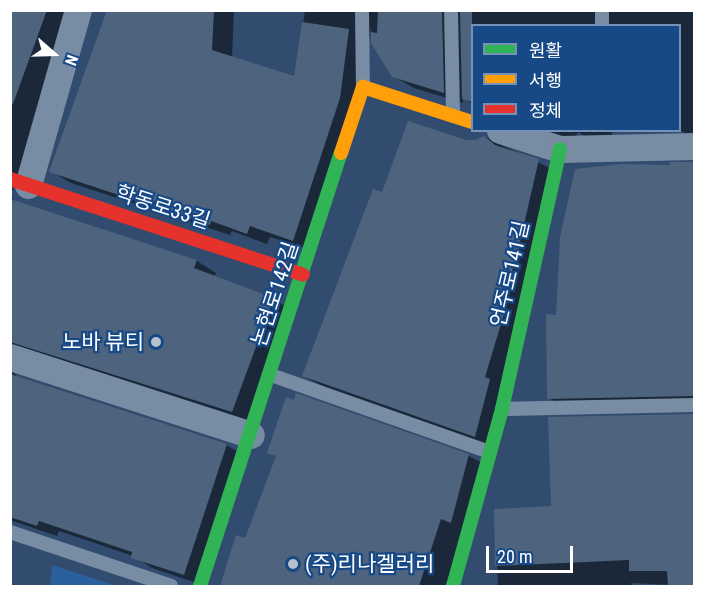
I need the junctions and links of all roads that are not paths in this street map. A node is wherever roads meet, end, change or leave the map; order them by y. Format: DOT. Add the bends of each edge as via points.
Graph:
graph roads {
  1 [pos="78,10"];
  2 [pos="362,10"];
  3 [pos="452,10"];
  4 [pos="363,87"];
  5 [pos="453,116"];
  6 [pos="471,122"];
  7 [pos="506,132"];
  8 [pos="605,139"];
  9 [pos="694,146"];
  10 [pos="560,149"];
  11 [pos="19,182"];
  12 [pos="303,275"];
  13 [pos="10,357"];
  14 [pos="271,375"];
  15 [pos="694,405"];
  16 [pos="502,409"];
  17 [pos="251,435"];
  18 [pos="490,452"];
  19 [pos="10,532"];
  20 [pos="171,586"];
  21 [pos="200,586"];
  22 [pos="453,586"];
  1 -- 11 [label="street"];
  2 -- 4 [label="lane, 논현로142길"];
  3 -- 5 [label="lane"];
  4 -- 5 [label="street"];
  4 -- 12 [label="street, 논현로142길"];
  5 -- 6 [label="street"];
  7 -- 10 [label="street"];
  8 -- 9 [label="street"];
  8 -- 10 [label="street"];
  10 -- 16 [label="street, 언주로141길"];
  11 -- 12 [label="street, 학동로33길"];
  12 -- 14 [label="street, 논현로142길"];
  13 -- 17 [label="street"];
  14 -- 17 [label="street, 논현로142길"];
  14 -- 18 [label="lane"];
  15 -- 16 [label="lane"];
  16 -- 18 [label="street, 언주로141길"];
  17 -- 21 [label="street, 논현로142길"];
  18 -- 22 [label="street, 언주로141길"];
  19 -- 20 [label="lane"];
}
